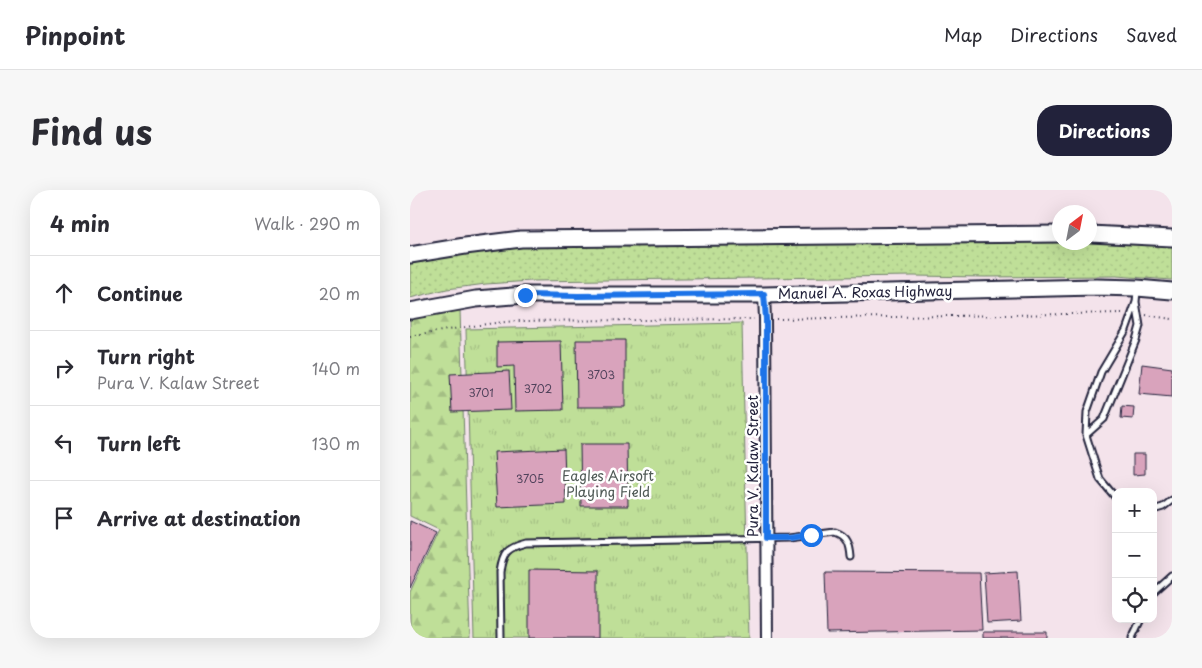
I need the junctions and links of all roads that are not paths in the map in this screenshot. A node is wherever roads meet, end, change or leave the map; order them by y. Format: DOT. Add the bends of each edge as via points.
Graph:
graph roads {
  1 [pos="1052,234"];
  2 [pos="1097,234"];
  3 [pos="1172,238"];
  4 [pos="410,255"];
  5 [pos="1172,291"];
  6 [pos="764,294"];
  7 [pos="1137,295"];
  8 [pos="410,311"];
  9 [pos="1135,313"];
  10 [pos="1086,435"];
  11 [pos="1112,493"];
  12 [pos="1172,500"];
  13 [pos="1157,509"];
  14 [pos="766,538"];
  15 [pos="851,557"];
  16 [pos="1172,576"];
  17 [pos="1157,589"];
  18 [pos="1138,623"];
  19 [pos="501,638"];
  20 [pos="767,638"];
  21 [pos="1132,638"];
  1 -- 4 [label="main road" via="521,239"];
  2 -- 3 [label="main road"];
  5 -- 7 [label="main road, Manuel A. Roxas Highway"];
  6 -- 7 [label="main road, Manuel A. Roxas Highway" via="1096,287"];
  6 -- 8 [label="main road, Manuel A. Roxas Highway" via="525,295 476,299"];
  6 -- 14 [label="street, Pura V. Kalaw Street"];
  7 -- 9 [label="lane"];
  9 -- 10 [label="lane" via="1101,372 1087,412"];
  9 -- 10 [label="lane" via="1140,326 1104,419"];
  10 -- 11 [label="lane" via="1100,479"];
  12 -- 13 [label="lane"];
  14 -- 15 [label="lane" via="835,532 850,544"];
  14 -- 19 [label="lane" via="526,543 510,548 501,562 500,572"];
  14 -- 20 [label="street, Pura V. Kalaw Street"];
  16 -- 17 [label="lane"];
  18 -- 21 [label="lane"];
}
